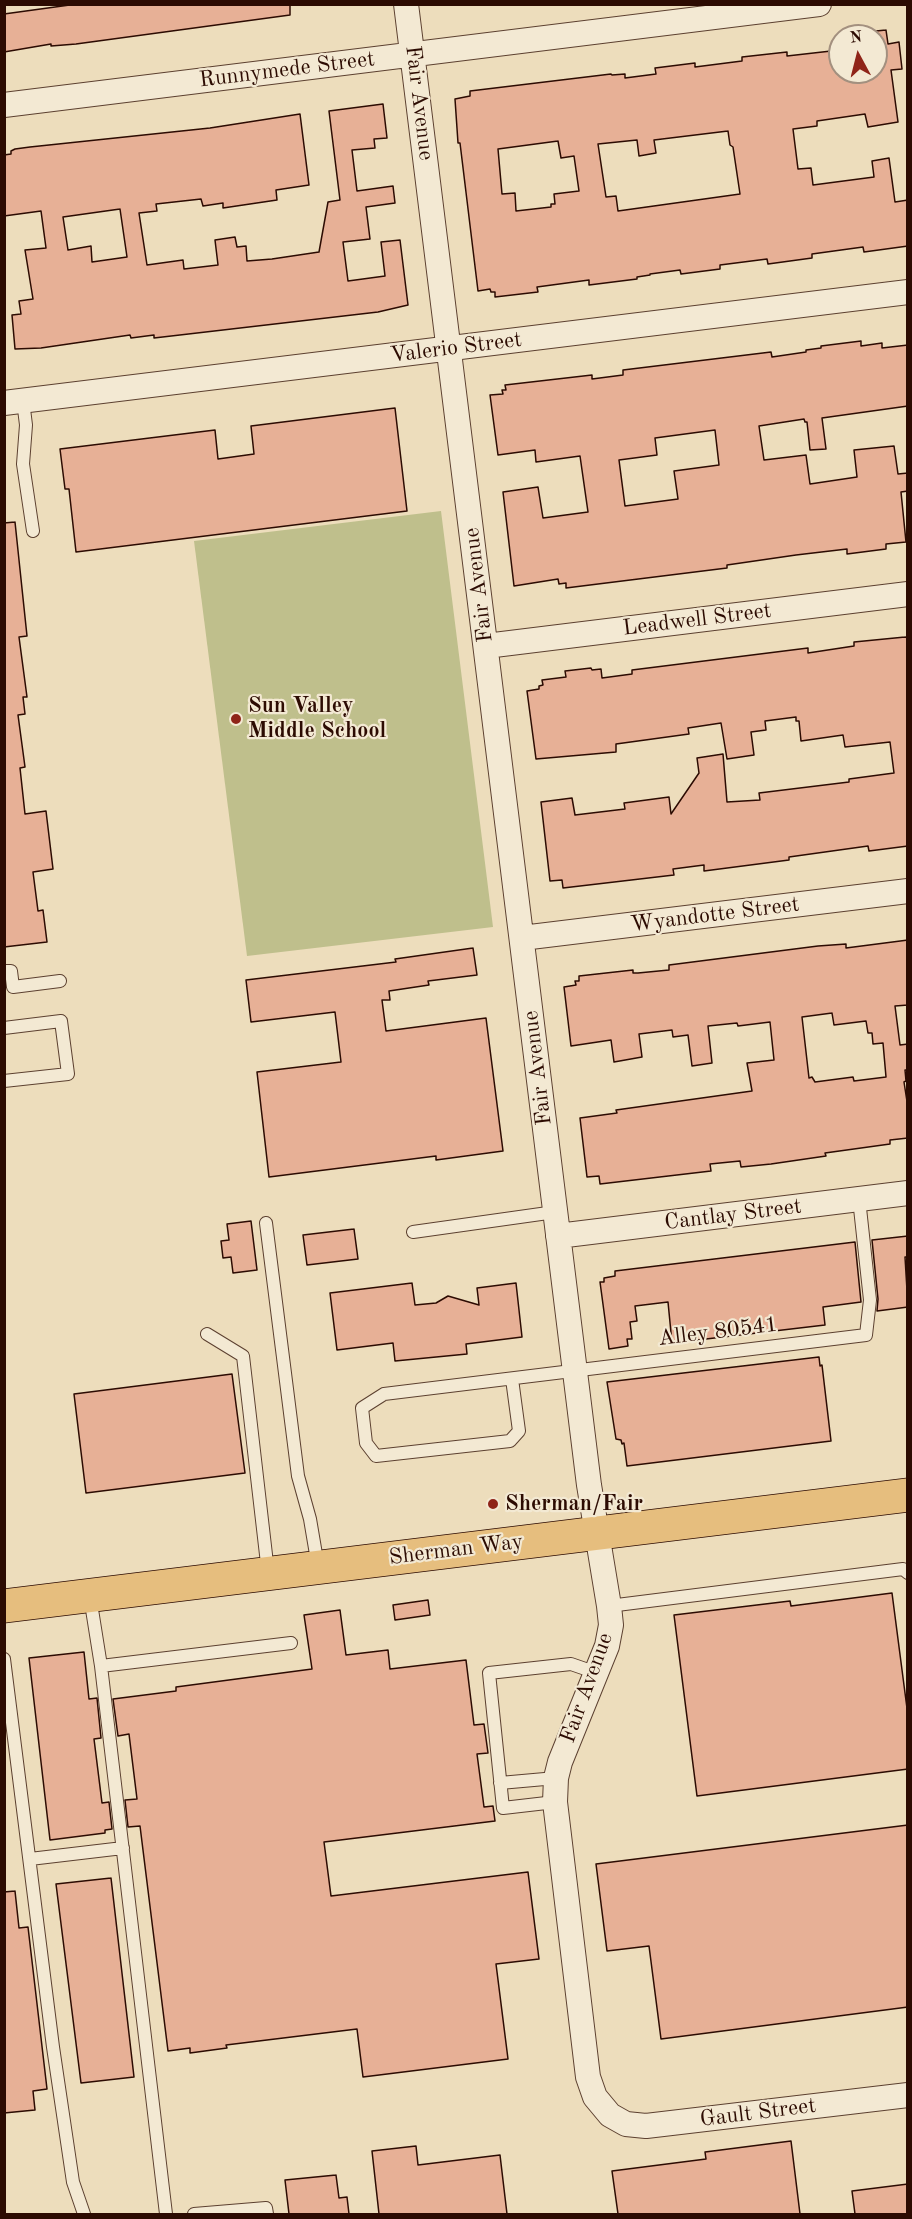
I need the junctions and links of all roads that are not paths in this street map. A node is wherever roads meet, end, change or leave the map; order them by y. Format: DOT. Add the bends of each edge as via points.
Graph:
graph roads {
  1 [pos="406,4"];
  2 [pos="819,4"];
  3 [pos="413,54"];
  4 [pos="4,105"];
  5 [pos="908,292"];
  6 [pos="450,349"];
  7 [pos="14,402"];
  8 [pos="33,531"];
  9 [pos="908,594"];
  10 [pos="486,646"];
  11 [pos="908,891"];
  12 [pos="522,938"];
  13 [pos="4,971"];
  14 [pos="60,981"];
  15 [pos="4,1028"];
  16 [pos="4,1081"];
  17 [pos="908,1193"];
  18 [pos="859,1199"];
  19 [pos="555,1212"];
  20 [pos="266,1223"];
  21 [pos="412,1232"];
  22 [pos="558,1236"];
  23 [pos="207,1334"];
  24 [pos="574,1371"];
  25 [pos="512,1379"];
  26 [pos="908,1495"];
  27 [pos="597,1533"];
  28 [pos="318,1567"];
  29 [pos="908,1573"];
  30 [pos="268,1574"];
  31 [pos="90,1595"];
  32 [pos="4,1606"];
  33 [pos="609,1606"];
  34 [pos="291,1643"];
  35 [pos="4,1659"];
  36 [pos="100,1666"];
  37 [pos="597,1673"];
  38 [pos="556,1778"];
  39 [pos="500,1783"];
  40 [pos="555,1802"];
  41 [pos="123,1848"];
  42 [pos="30,1859"];
  43 [pos="908,2095"];
  44 [pos="610,2115"];
  45 [pos="84,2214"];
  46 [pos="166,2214"];
  47 [pos="194,2214"];
  48 [pos="267,2214"];
  1 -- 3 [label="street, Fair Avenue"];
  2 -- 3 [label="street, Runnymede Street"];
  3 -- 4 [label="street, Runnymede Street"];
  3 -- 6 [label="street, Fair Avenue"];
  5 -- 6 [label="street, Valerio Street"];
  6 -- 7 [label="street, Valerio Street"];
  6 -- 10 [label="street, Fair Avenue"];
  7 -- 8 [label="lane" via="26,425 23,464"];
  9 -- 10 [label="street, Leadwell Street"];
  10 -- 12 [label="street, Fair Avenue"];
  11 -- 12 [label="street, Wyandotte Street"];
  12 -- 19 [label="street, Fair Avenue"];
  13 -- 14 [label="lane" via="10,971 12,987"];
  15 -- 16 [label="lane" via="61,1021 68,1074"];
  17 -- 18 [label="street, Cantlay Street"];
  18 -- 22 [label="street, Cantlay Street"];
  18 -- 24 [label="lane, Alley 80541" via="870,1300 866,1335"];
  19 -- 21 [label="lane"];
  19 -- 22 [label="street, Fair Avenue"];
  20 -- 28 [label="lane" via="298,1476"];
  22 -- 24 [label="street, Fair Avenue"];
  23 -- 30 [label="lane" via="243,1356"];
  24 -- 25 [label="lane, Alley 80541"];
  24 -- 27 [label="street, Fair Avenue"];
  25 -- 25 [label="lane, Alley 80541" via="384,1394 362,1408 366,1443 376,1456 510,1441 519,1431"];
  26 -- 27 [label="main road, Sherman Way"];
  27 -- 28 [label="main road, Sherman Way"];
  27 -- 33 [label="street, Fair Avenue"];
  28 -- 30 [label="main road, Sherman Way"];
  29 -- 33 [label="lane" via="903,1569"];
  30 -- 31 [label="main road, Sherman Way"];
  31 -- 32 [label="main road, Sherman Way"];
  31 -- 36 [label="lane"];
  33 -- 37 [label="street, Fair Avenue" via="608,1646"];
  34 -- 36 [label="lane"];
  35 -- 42 [label="lane"];
  36 -- 41 [label="lane"];
  37 -- 38 [label="street, Fair Avenue"];
  37 -- 39 [label="lane" via="571,1664 489,1673"];
  38 -- 39 [label="lane"];
  38 -- 40 [label="street, Fair Avenue"];
  39 -- 40 [label="lane" via="503,1808"];
  40 -- 44 [label="street, Fair Avenue" via="588,2077 595,2097"];
  41 -- 42 [label="lane"];
  41 -- 46 [label="lane"];
  42 -- 45 [label="lane" via="73,2182"];
  43 -- 44 [label="street, Gault Street" via="646,2126 626,2124"];
  47 -- 48 [label="lane" via="266,2208"];
}
